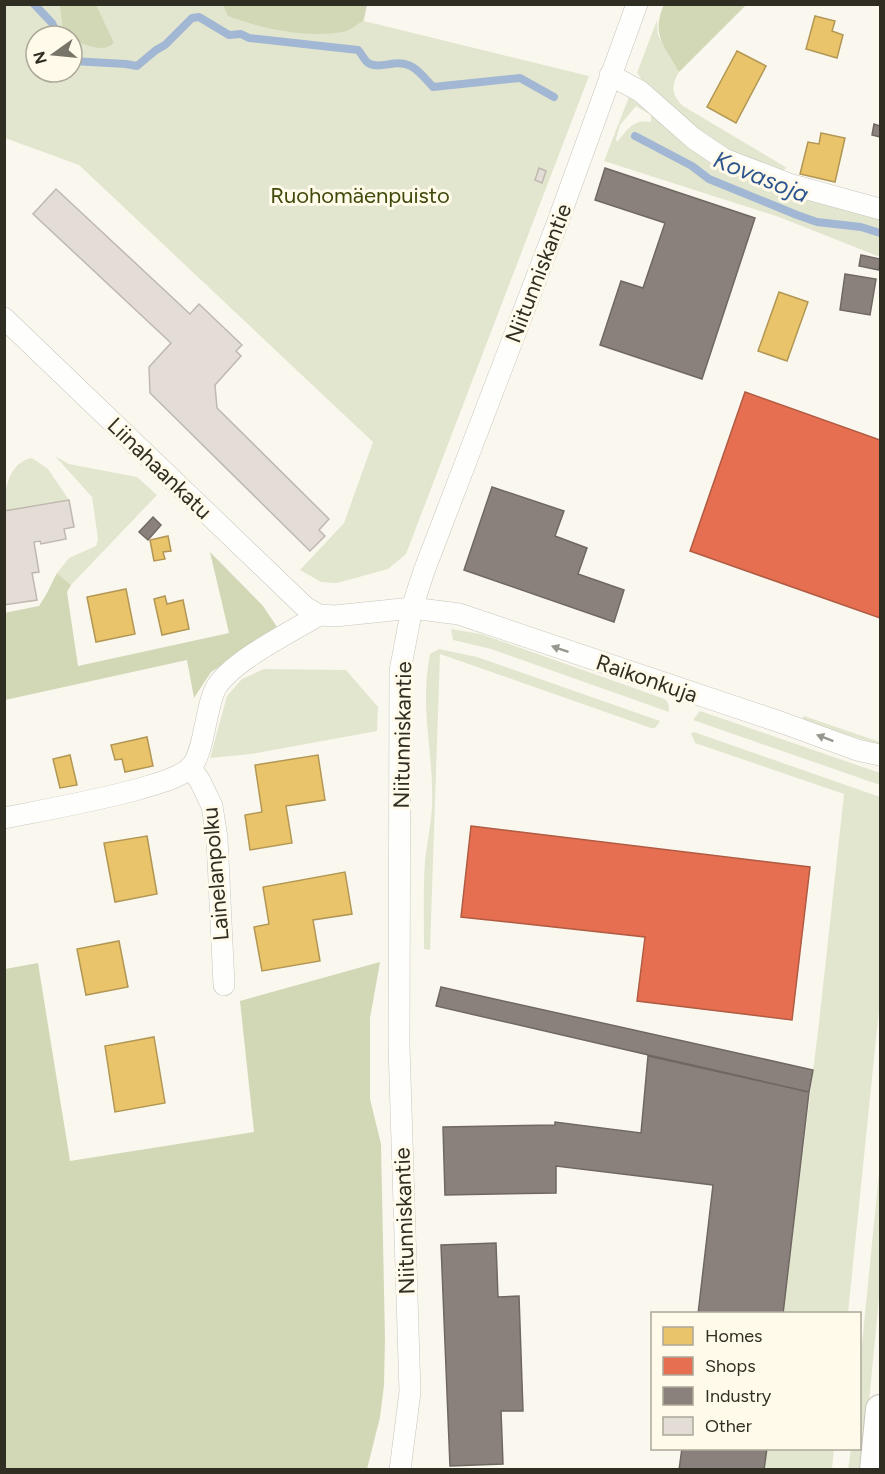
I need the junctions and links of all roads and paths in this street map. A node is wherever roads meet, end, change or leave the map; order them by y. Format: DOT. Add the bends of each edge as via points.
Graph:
graph roads {
  1 [pos="637,4"];
  2 [pos="610,75"];
  3 [pos="880,209"];
  4 [pos="4,318"];
  5 [pos="412,608"];
  6 [pos="319,615"];
  7 [pos="880,755"];
  8 [pos="190,767"];
  9 [pos="4,818"];
  10 [pos="224,985"];
  11 [pos="880,1409"];
  12 [pos="400,1470"];
  13 [pos="874,1470"];
  1 -- 2 [label="street, Niitunniskantie"];
  2 -- 3 [label="street" via="640,91 693,138 724,159 789,184"];
  2 -- 5 [label="street, Niitunniskantie"];
  4 -- 6 [label="street, Liinahaankatu" via="305,607"];
  5 -- 6 [label="street"];
  7 -- 5 [label="street, Raikonkuja, one-way" via="459,614"];
  5 -- 12 [label="street, Niitunniskantie" via="400,671 399,1046 410,1392"];
  6 -- 8 [label="street" via="246,659 217,686 197,757"];
  8 -- 9 [label="street" via="160,783"];
  8 -- 10 [label="street, Lainelanpolku" via="212,806 217,838"];
  11 -- 13 [label="main road"];
}
